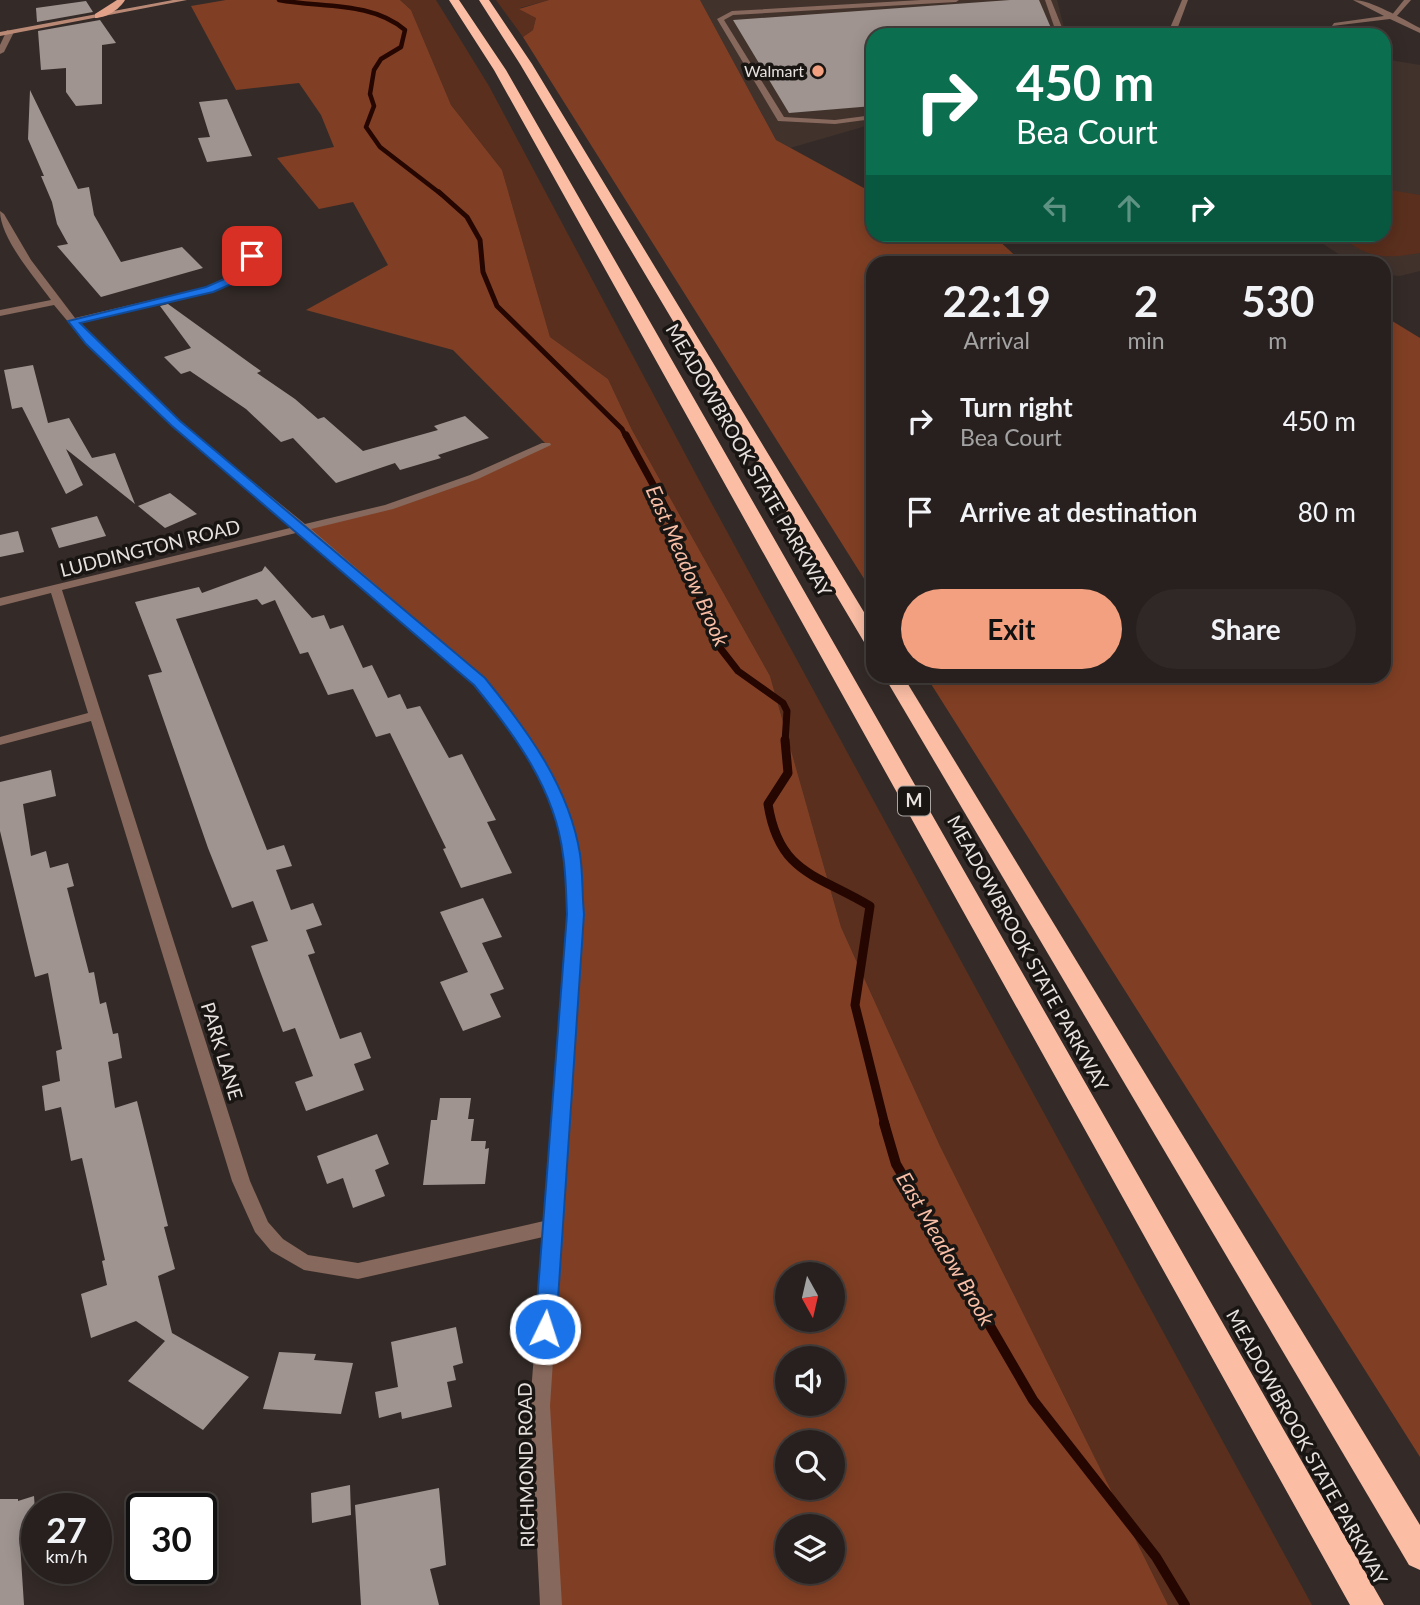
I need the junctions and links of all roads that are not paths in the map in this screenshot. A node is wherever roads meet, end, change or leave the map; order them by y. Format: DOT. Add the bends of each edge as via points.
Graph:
graph roads {
  1 [pos="121,0"];
  2 [pos="184,0"];
  3 [pos="454,0"];
  4 [pos="484,0"];
  5 [pos="723,0"];
  6 [pos="946,0"];
  7 [pos="956,0"];
  8 [pos="1048,0"];
  9 [pos="1185,0"];
  10 [pos="1356,0"];
  11 [pos="1408,0"];
  12 [pos="732,13"];
  13 [pos="98,16"];
  14 [pos="1393,17"];
  15 [pos="1334,25"];
  16 [pos="1058,28"];
  17 [pos="1174,28"];
  18 [pos="1420,31"];
  19 [pos="10,32"];
  20 [pos="0,34"];
  21 [pos="0,52"];
  22 [pos="866,118"];
  23 [pos="0,214"];
  24 [pos="252,256"];
  25 [pos="57,302"];
  26 [pos="0,313"];
  27 [pos="73,321"];
  28 [pos="546,445"];
  29 [pos="303,528"];
  30 [pos="56,589"];
  31 [pos="0,603"];
  32 [pos="866,630"];
  33 [pos="897,683"];
  34 [pos="94,716"];
  35 [pos="0,741"];
  36 [pos="552,1227"];
  37 [pos="1420,1554"];
  38 [pos="551,1605"];
  39 [pos="1368,1605"];
  1 -- 13 [label="main road"];
  2 -- 13 [label="main road"];
  3 -- 39 [label="highway, MEADOWBROOK STATE PARKWAY / M" via="520,105"];
  4 -- 32 [label="highway, MEADOWBROOK STATE PARKWAY"];
  5 -- 12 [label="street"];
  6 -- 7 [label="street"];
  6 -- 12 [label="street"];
  8 -- 16 [label="street"];
  9 -- 17 [label="street"];
  10 -- 14 [label="street"];
  11 -- 14 [label="street"];
  12 -- 22 [label="street" via="720,19 781,118 835,122"];
  13 -- 19 [label="main road"];
  14 -- 15 [label="street"];
  14 -- 18 [label="street"];
  19 -- 20 [label="main road"];
  19 -- 21 [label="street"];
  23 -- 25 [label="street, RICHMOND ROAD" via="25,261"];
  24 -- 27 [label="street" via="230,281 209,289"];
  25 -- 26 [label="street"];
  25 -- 27 [label="street, RICHMOND ROAD"];
  27 -- 29 [label="street, RICHMOND ROAD" via="176,424"];
  28 -- 29 [label="street, LUDDINGTON ROAD" via="389,507"];
  29 -- 30 [label="street, LUDDINGTON ROAD"];
  29 -- 36 [label="street, RICHMOND ROAD" via="480,682 521,732 555,794 571,853 575,914"];
  30 -- 31 [label="street, LUDDINGTON ROAD"];
  30 -- 34 [label="street, PARK LANE"];
  33 -- 37 [label="highway, MEADOWBROOK STATE PARKWAY / M"];
  34 -- 35 [label="street"];
  34 -- 36 [label="street, PARK LANE" via="241,1181 261,1227 277,1245 304,1262 358,1271"];
  36 -- 38 [label="street, RICHMOND ROAD" via="540,1406"];
}
